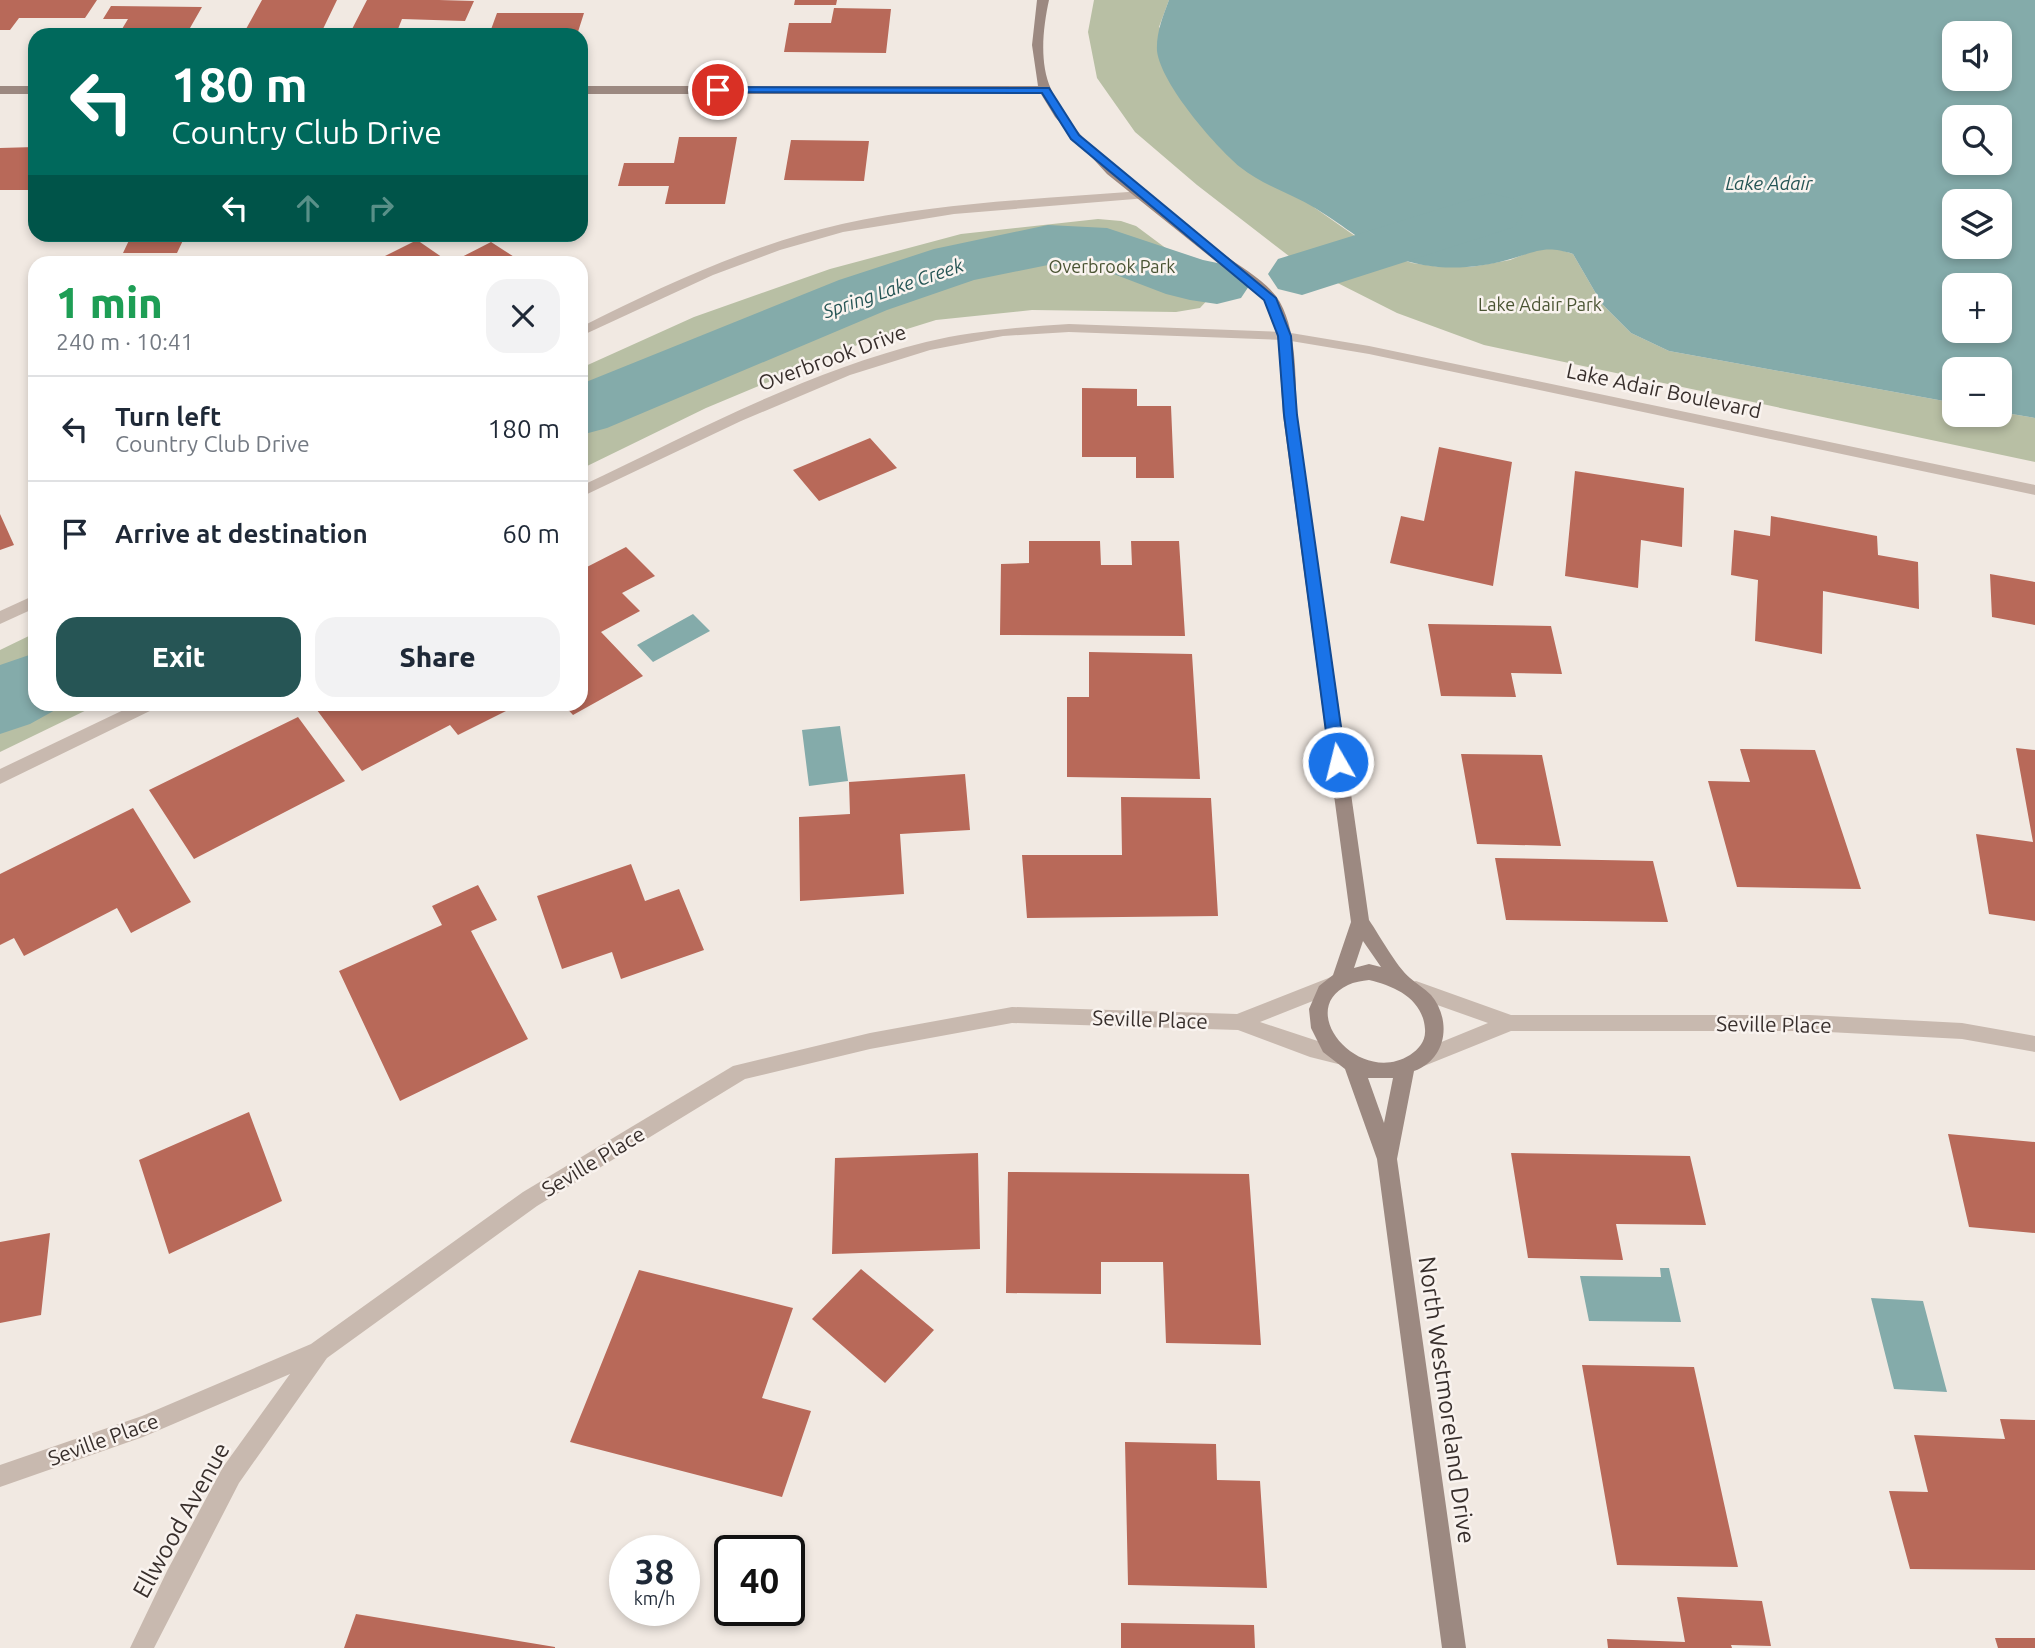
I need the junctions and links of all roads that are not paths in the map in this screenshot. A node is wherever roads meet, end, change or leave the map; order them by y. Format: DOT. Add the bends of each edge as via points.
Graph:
graph roads {
  1 [pos="1043,0"];
  2 [pos="0,90"];
  3 [pos="28,90"];
  4 [pos="588,90"];
  5 [pos="1045,90"];
  6 [pos="1142,195"];
  7 [pos="588,328"];
  8 [pos="1284,336"];
  9 [pos="588,489"];
  10 [pos="2035,490"];
  11 [pos="28,604"];
  12 [pos="0,618"];
  13 [pos="136,711"];
  14 [pos="0,777"];
  15 [pos="1360,922"];
  16 [pos="1336,982"];
  17 [pos="1408,984"];
  18 [pos="1238,1022"];
  19 [pos="1511,1023"];
  20 [pos="2035,1044"];
  21 [pos="1346,1060"];
  22 [pos="1412,1064"];
  23 [pos="1387,1159"];
  24 [pos="320,1351"];
  25 [pos="0,1476"];
  26 [pos="142,1648"];
  27 [pos="1454,1648"];
  1 -- 5 [label="street" via="1037,39"];
  2 -- 3 [label="street"];
  4 -- 5 [label="street"];
  5 -- 6 [label="street" via="1075,137"];
  6 -- 7 [label="street" via="933,212 840,228 731,263"];
  6 -- 8 [label="street" via="1270,298"];
  8 -- 9 [label="street, Overbrook Drive" via="1069,328 1003,332 928,346 784,397"];
  8 -- 10 [label="street, Lake Adair Boulevard"];
  8 -- 15 [label="street" via="1290,415"];
  11 -- 12 [label="street"];
  13 -- 14 [label="street"];
  15 -- 16 [label="street"];
  15 -- 17 [label="street"];
  16 -- 17 [label="street" via="1370,972"];
  16 -- 18 [label="street, Seville Place"];
  16 -- 21 [label="street" via="1322,998 1318,1020 1326,1042"];
  17 -- 19 [label="street, Seville Place"];
  17 -- 22 [label="street" via="1428,1003 1435,1034 1429,1048"];
  18 -- 21 [label="street, Seville Place"];
  18 -- 24 [label="street, Seville Place" via="1012,1015 870,1041 740,1072 530,1199"];
  19 -- 20 [label="street, Seville Place" via="1809,1023 1962,1031"];
  19 -- 22 [label="street, Seville Place"];
  21 -- 22 [label="street" via="1370,1070 1388,1071"];
  21 -- 23 [label="street, North Westmoreland Drive"];
  22 -- 23 [label="street, North Westmoreland Drive"];
  23 -- 27 [label="street, North Westmoreland Drive"];
  24 -- 25 [label="street, Seville Place" via="143,1426"];
  24 -- 26 [label="street, Ellwood Avenue" via="231,1475"];
}
